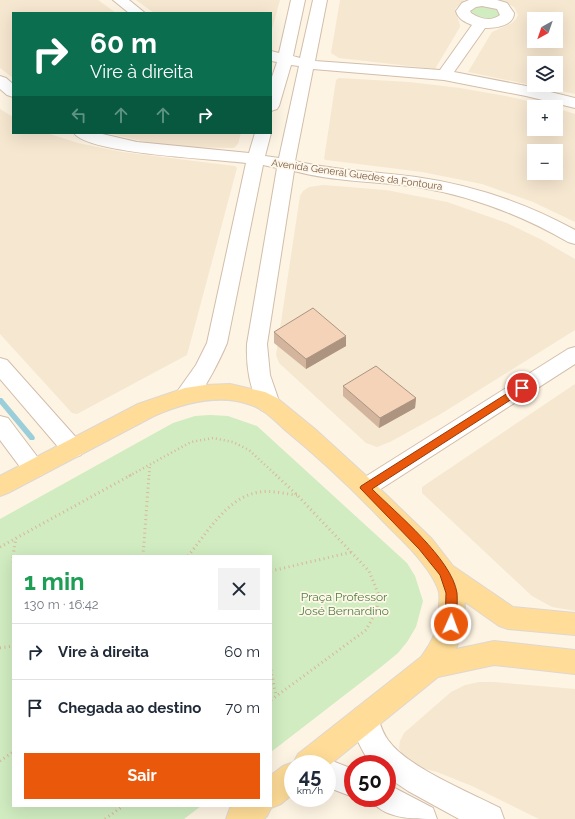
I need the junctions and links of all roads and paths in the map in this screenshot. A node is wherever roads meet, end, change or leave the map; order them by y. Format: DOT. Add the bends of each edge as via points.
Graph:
graph roads {
  1 [pos="120,0"];
  2 [pos="298,0"];
  3 [pos="320,0"];
  4 [pos="137,12"];
  5 [pos="481,23"];
  6 [pos="278,58"];
  7 [pos="308,64"];
  8 [pos="444,75"];
  9 [pos="0,82"];
  10 [pos="12,91"];
  11 [pos="272,99"];
  12 [pos="575,103"];
  13 [pos="86,134"];
  14 [pos="263,134"];
  15 [pos="255,160"];
  16 [pos="286,164"];
  17 [pos="575,238"];
  18 [pos="575,354"];
  19 [pos="0,365"];
  20 [pos="185,396"];
  21 [pos="269,404"];
  22 [pos="0,424"];
  23 [pos="73,449"];
  24 [pos="150,465"];
  25 [pos="34,469"];
  26 [pos="0,486"];
  27 [pos="365,488"];
  28 [pos="297,495"];
  29 [pos="16,538"];
  30 [pos="0,547"];
  31 [pos="352,552"];
  32 [pos="13,555"];
  33 [pos="143,555"];
  34 [pos="189,555"];
  35 [pos="272,571"];
  36 [pos="444,573"];
  37 [pos="575,624"];
  38 [pos="12,646"];
  39 [pos="0,648"];
  40 [pos="575,662"];
  41 [pos="431,666"];
  42 [pos="272,675"];
  43 [pos="276,696"];
  44 [pos="272,699"];
  45 [pos="365,718"];
  46 [pos="12,753"];
  47 [pos="319,755"];
  48 [pos="0,761"];
  49 [pos="284,783"];
  50 [pos="272,793"];
  51 [pos="396,804"];
  52 [pos="122,807"];
  53 [pos="256,807"];
  54 [pos="105,819"];
  55 [pos="241,819"];
  56 [pos="422,819"];
  57 [pos="489,819"];
  1 -- 4 [label="street"];
  2 -- 6 [label="street"];
  3 -- 7 [label="street"];
  5 -- 8 [label="street"];
  6 -- 7 [label="street"];
  6 -- 11 [label="street"];
  7 -- 8 [label="street"];
  7 -- 16 [label="street"];
  8 -- 12 [label="street"];
  9 -- 10 [label="street"];
  13 -- 15 [label="street, Avenida General Guedes da Fontoura" via="153,149"];
  14 -- 15 [label="street"];
  15 -- 16 [label="street, Avenida General Guedes da Fontoura"];
  15 -- 20 [label="street" via="217,343 200,378"];
  16 -- 17 [label="street, Avenida General Guedes da Fontoura" via="305,169 411,181 455,189 529,214"];
  16 -- 21 [label="street" via="257,344 256,363"];
  18 -- 27 [label="street"];
  19 -- 23 [label="street"];
  20 -- 21 [label="main road" via="230,392 257,398"];
  20 -- 23 [label="main road" via="146,410"];
  21 -- 27 [label="main road"];
  22 -- 25 [label="street"];
  23 -- 25 [label="main road"];
  24 -- 28 [label="path" via="191,442 213,438 233,442 249,450"];
  24 -- 29 [label="path"];
  24 -- 33 [label="path"];
  25 -- 26 [label="main road"];
  27 -- 36 [label="main road" via="423,546"];
  28 -- 31 [label="path"];
  28 -- 34 [label="path" via="259,492 243,497 228,510"];
  29 -- 30 [label="path"];
  29 -- 32 [label="path"];
  31 -- 35 [label="path"];
  31 -- 43 [label="path" via="369,571 378,593 377,610 366,630"];
  36 -- 37 [label="main road" via="508,618"];
  36 -- 41 [label="main road" via="452,593 451,624 443,648"];
  38 -- 39 [label="path"];
  40 -- 41 [label="main road" via="494,653"];
  41 -- 45 [label="main road"];
  42 -- 43 [label="path"];
  43 -- 44 [label="path"];
  45 -- 47 [label="main road"];
  45 -- 57 [label="street" via="369,734 381,753 403,772"];
  46 -- 48 [label="path"];
  49 -- 50 [label="main road"];
  51 -- 56 [label="street"];
  52 -- 54 [label="path"];
  53 -- 55 [label="main road"];
}
